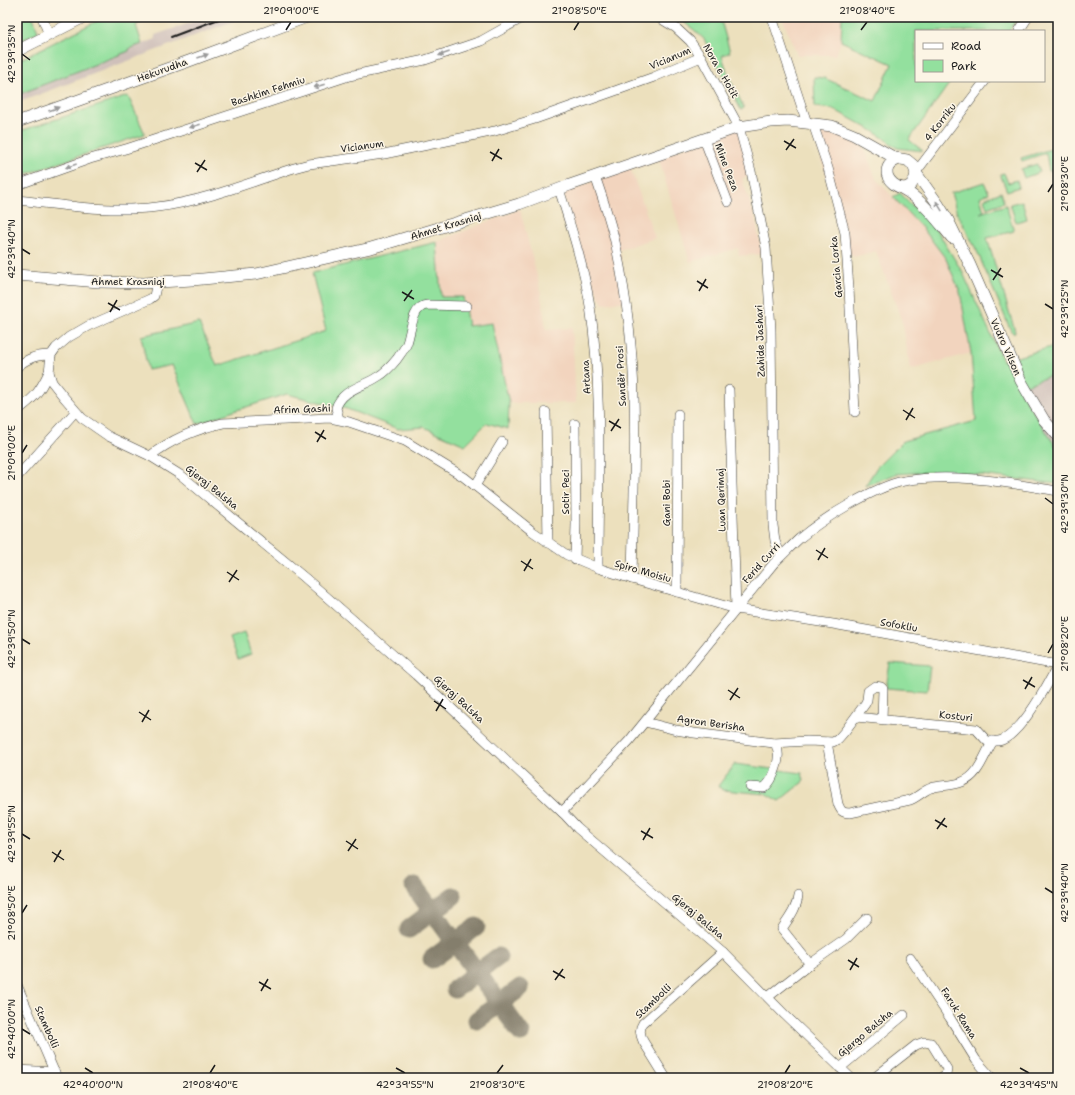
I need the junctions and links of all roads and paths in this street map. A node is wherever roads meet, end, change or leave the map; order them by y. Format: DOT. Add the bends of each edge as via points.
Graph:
graph roads {
  1 [pos="42,17"];
  2 [pos="84,17"];
  3 [pos="307,17"];
  4 [pos="524,17"];
  5 [pos="658,17"];
  6 [pos="772,17"];
  7 [pos="1028,17"];
  8 [pos="1020,30"];
  9 [pos="49,35"];
  10 [pos="17,51"];
  11 [pos="701,57"];
  12 [pos="984,82"];
  13 [pos="17,122"];
  14 [pos="810,123"];
  15 [pos="739,127"];
  16 [pos="704,139"];
  17 [pos="862,139"];
  18 [pos="926,157"];
  19 [pos="903,160"];
  20 [pos="888,171"];
  21 [pos="916,172"];
  22 [pos="596,176"];
  23 [pos="17,185"];
  24 [pos="901,188"];
  25 [pos="559,189"];
  26 [pos="17,200"];
  27 [pos="728,202"];
  28 [pos="964,252"];
  29 [pos="17,275"];
  30 [pos="157,282"];
  31 [pos="467,306"];
  32 [pos="51,355"];
  33 [pos="17,367"];
  34 [pos="48,372"];
  35 [pos="729,390"];
  36 [pos="17,411"];
  37 [pos="75,412"];
  38 [pos="546,412"];
  39 [pos="855,412"];
  40 [pos="678,414"];
  41 [pos="339,419"];
  42 [pos="575,424"];
  43 [pos="1058,436"];
  44 [pos="502,442"];
  45 [pos="150,456"];
  46 [pos="17,477"];
  47 [pos="475,486"];
  48 [pos="1058,491"];
  49 [pos="548,543"];
  50 [pos="781,556"];
  51 [pos="575,560"];
  52 [pos="598,568"];
  53 [pos="632,579"];
  54 [pos="677,592"];
  55 [pos="736,609"];
  56 [pos="1058,665"];
  57 [pos="856,717"];
  58 [pos="882,719"];
  59 [pos="645,722"];
  60 [pos="993,741"];
  61 [pos="827,742"];
  62 [pos="774,743"];
  63 [pos="750,787"];
  64 [pos="562,812"];
  65 [pos="798,896"];
  66 [pos="867,918"];
  67 [pos="723,952"];
  68 [pos="910,958"];
  69 [pos="810,964"];
  70 [pos="17,985"];
  71 [pos="768,997"];
  72 [pos="904,1015"];
  73 [pos="840,1068"];
  74 [pos="17,1070"];
  75 [pos="56,1075"];
  76 [pos="666,1078"];
  77 [pos="851,1078"];
  78 [pos="874,1078"];
  79 [pos="942,1078"];
  80 [pos="992,1078"];
  1 -- 9 [label="street"];
  2 -- 9 [label="main road"];
  13 -- 3 [label="main road, Hekurudha, one-way"];
  4 -- 23 [label="street, Bashkim Fehmiu, one-way" via="481,41 425,60 349,76"];
  5 -- 11 [label="street, Nora e Hotit" via="690,41"];
  6 -- 14 [label="street, Garcia Lorka"];
  7 -- 8 [label="street"];
  9 -- 10 [label="main road"];
  11 -- 15 [label="street, Nora e Hotit"];
  11 -- 26 [label="street, Vicianum" via="654,77 517,125 384,154 309,164 190,201 126,209"];
  12 -- 18 [label="street, 4 Korriku"];
  14 -- 15 [label="main road, Ahmet Krasniqi" via="770,122"];
  14 -- 17 [label="main road, Ahmet Krasniqi" via="841,129"];
  14 -- 39 [label="street, Garcia Lorka" via="828,168 845,233"];
  15 -- 16 [label="main road, Ahmet Krasniqi"];
  15 -- 50 [label="street, Zahide Jashari" via="751,171 766,248 771,330 773,525 775,541"];
  16 -- 22 [label="main road, Ahmet Krasniqi"];
  16 -- 27 [label="street, Mine Peza"];
  17 -- 19 [label="main road, Ahmet Krasniqi"];
  17 -- 20 [label="main road, Ahmet Krasniqi" via="878,155"];
  18 -- 19 [label="street, 4 Korriku" via="921,160"];
  18 -- 21 [label="street, 4 Korriku"];
  19 -- 20 [label="main road" via="891,163"];
  19 -- 21 [label="main road, Ahmet Krasniqi" via="913,165"];
  20 -- 24 [label="main road" via="889,180"];
  21 -- 24 [label="main road" via="910,185"];
  28 -- 21 [label="main road, Vudro Vilson, one-way" via="938,204"];
  22 -- 25 [label="main road, Ahmet Krasniqi"];
  22 -- 53 [label="street, Sandër Prosi" via="616,246 630,340 634,396"];
  24 -- 28 [label="main road, Vudro Vilson" via="922,203"];
  25 -- 30 [label="main road, Ahmet Krasniqi" via="519,204 371,248 314,262 242,276"];
  25 -- 52 [label="street, Artana" via="577,249 593,329 598,423"];
  28 -- 43 [label="main road, Vudro Vilson" via="1021,381 1044,420"];
  29 -- 30 [label="main road, Ahmet Krasniqi" via="99,282"];
  30 -- 32 [label="street" via="154,296 150,299 76,333 62,342"];
  31 -- 41 [label="street, Afrim Gashi" via="428,305 420,308 406,345 398,357 380,376 347,393 341,399 336,408"];
  32 -- 33 [label="street" via="34,356"];
  32 -- 34 [label="street"];
  34 -- 36 [label="street" via="40,390"];
  34 -- 37 [label="street, Gjergj Balsha" via="52,382"];
  35 -- 55 [label="street, Luan Qerimaj"];
  37 -- 45 [label="street, Gjergj Balsha" via="108,436"];
  37 -- 46 [label="street"];
  38 -- 49 [label="street"];
  40 -- 54 [label="street, Gani Bobi"];
  41 -- 45 [label="street, Afrim Gashi" via="223,423 181,436"];
  41 -- 47 [label="street, Spiro Moisiu" via="405,441 443,463"];
  42 -- 51 [label="street, Sotir Peci"];
  44 -- 47 [label="street"];
  45 -- 64 [label="street, Gjergj Balsha" via="194,486 370,634"];
  47 -- 49 [label="street, Spiro Moisiu"];
  48 -- 50 [label="street, Ferid Curri" via="968,479 902,482 870,494 827,519 800,538"];
  49 -- 51 [label="street, Spiro Moisiu"];
  50 -- 55 [label="street, Ferid Curri"];
  51 -- 52 [label="street, Spiro Moisiu"];
  52 -- 53 [label="street, Spiro Moisiu"];
  53 -- 54 [label="street, Spiro Moisiu"];
  54 -- 55 [label="street, Spiro Moisiu"];
  55 -- 56 [label="street, Sofokliu"];
  55 -- 59 [label="street, Ferid Curri"];
  56 -- 60 [label="street" via="1037,702 1013,732 1003,740"];
  57 -- 58 [label="street, Kosturi"];
  57 -- 58 [label="street" via="867,700 868,691 875,686 882,689"];
  57 -- 61 [label="street" via="838,739"];
  58 -- 60 [label="street, Kosturi" via="976,729 987,741"];
  59 -- 62 [label="street, Agron Berisha" via="694,733"];
  59 -- 64 [label="street, Ferid Curri"];
  60 -- 61 [label="street" via="976,772 961,783 932,788 910,800 850,813 840,810 838,804"];
  61 -- 62 [label="street, Agron Berisha"];
  62 -- 63 [label="street" via="778,754 776,770 764,788"];
  64 -- 67 [label="street, Gjergj Balsha" via="577,828"];
  65 -- 69 [label="street" via="794,910 782,929"];
  66 -- 69 [label="street" via="846,939"];
  67 -- 71 [label="street, Gjergj Balsha"];
  67 -- 76 [label="street, Stambolli" via="641,1026 640,1034 643,1041"];
  68 -- 80 [label="street, Faruk Rama" via="976,1060"];
  69 -- 71 [label="street"];
  70 -- 75 [label="street, Stambolli"];
  71 -- 73 [label="street, Gjergj Balsha"];
  72 -- 73 [label="street, Gjergo Balsha"];
  73 -- 77 [label="street, Gjergj Balsha"];
  74 -- 75 [label="street"];
  78 -- 79 [label="street" via="916,1045 924,1042 931,1043 947,1069 946,1075"];
}
